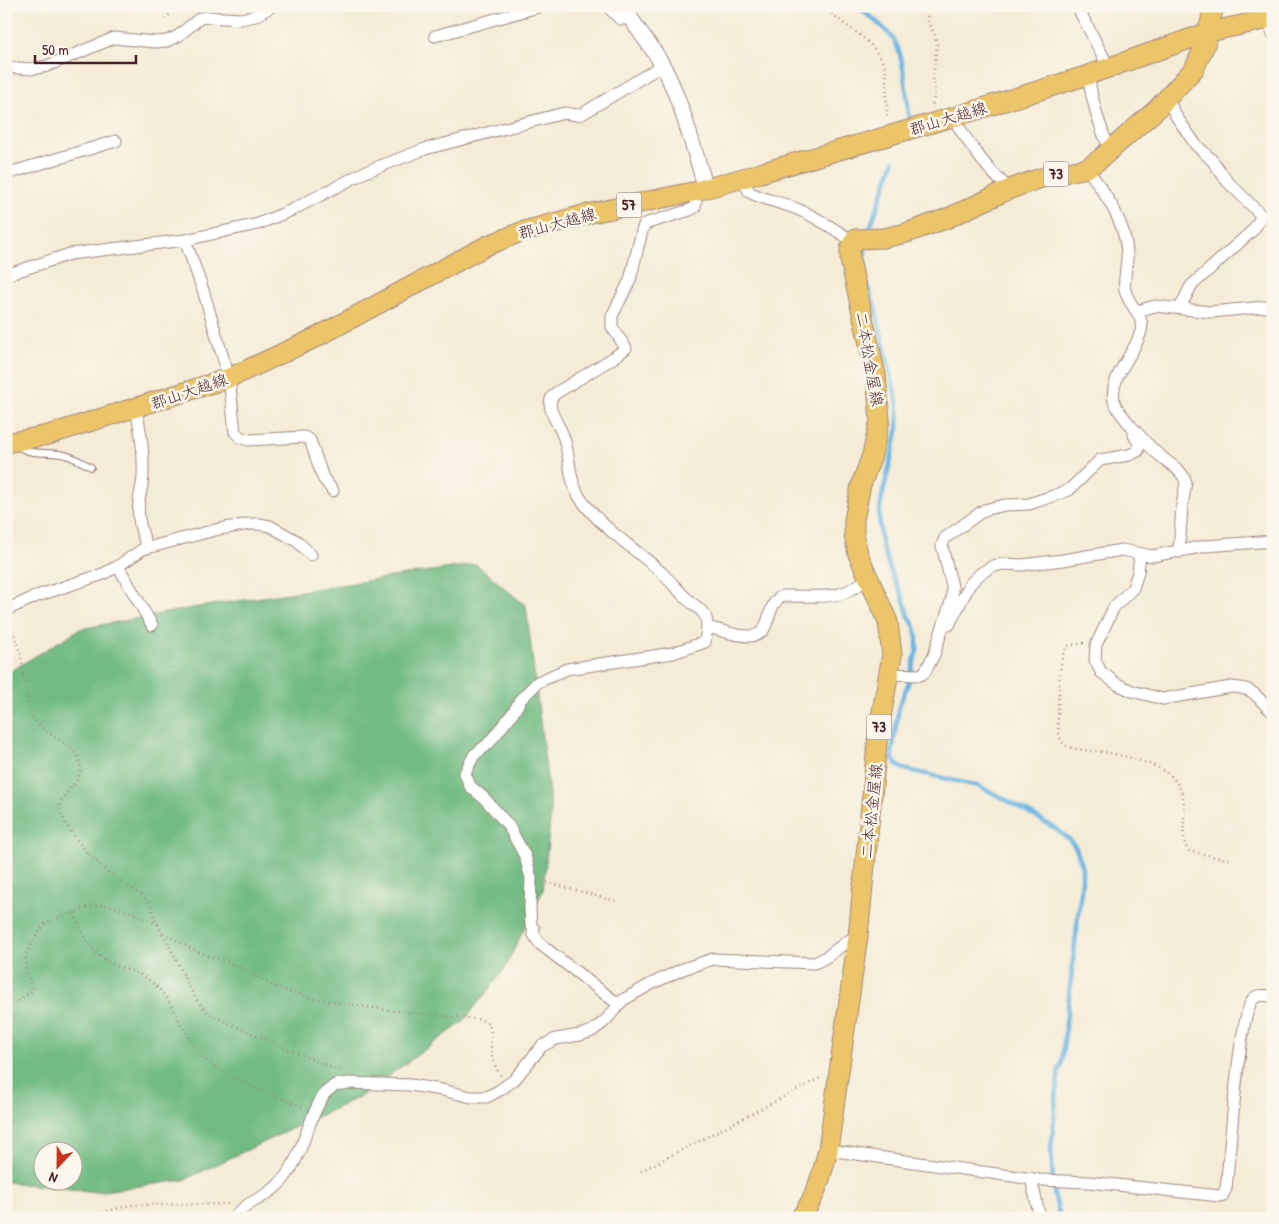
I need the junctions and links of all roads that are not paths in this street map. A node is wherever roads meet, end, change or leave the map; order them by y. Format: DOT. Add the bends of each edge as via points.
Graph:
graph roads {
  1 [pos="272,6"];
  2 [pos="607,6"];
  3 [pos="1077,6"];
  4 [pos="1214,6"];
  5 [pos="538,7"];
  6 [pos="503,11"];
  7 [pos="627,13"];
  8 [pos="1271,23"];
  9 [pos="1209,32"];
  10 [pos="435,36"];
  11 [pos="663,65"];
  12 [pos="6,67"];
  13 [pos="1109,68"];
  14 [pos="1088,75"];
  15 [pos="1167,98"];
  16 [pos="958,126"];
  17 [pos="116,140"];
  18 [pos="1110,150"];
  19 [pos="1087,168"];
  20 [pos="6,174"];
  21 [pos="744,178"];
  22 [pos="701,189"];
  23 [pos="1010,189"];
  24 [pos="185,240"];
  25 [pos="852,241"];
  26 [pos="6,275"];
  27 [pos="1273,306"];
  28 [pos="1180,308"];
  29 [pos="1137,311"];
  30 [pos="229,378"];
  31 [pos="136,408"];
  32 [pos="1133,426"];
  33 [pos="10,442"];
  34 [pos="91,467"];
  35 [pos="333,491"];
  36 [pos="1273,541"];
  37 [pos="148,548"];
  38 [pos="1179,552"];
  39 [pos="1140,554"];
  40 [pos="311,555"];
  41 [pos="118,566"];
  42 [pos="868,577"];
  43 [pos="6,610"];
  44 [pos="152,625"];
  45 [pos="707,627"];
  46 [pos="942,630"];
  47 [pos="889,674"];
  48 [pos="1273,712"];
  49 [pos="858,936"];
  50 [pos="1273,996"];
  51 [pos="618,1004"];
  52 [pos="828,1150"];
  53 [pos="1032,1178"];
  54 [pos="233,1218"];
  55 [pos="800,1218"];
  56 [pos="1040,1218"];
  1 -- 12 [label="street" via="241,19 200,18 167,41 114,38 47,66 31,69"];
  2 -- 7 [label="street" via="620,19"];
  3 -- 13 [label="street"];
  4 -- 9 [label="main road, 73"];
  5 -- 6 [label="street"];
  6 -- 10 [label="street"];
  7 -- 11 [label="street"];
  8 -- 9 [label="main road, 郡山大越線 / 57"];
  9 -- 13 [label="main road, 郡山大越線 / 57"];
  9 -- 15 [label="main road, 73" via="1194,69"];
  11 -- 22 [label="street" via="673,87"];
  11 -- 24 [label="street" via="582,114 564,113 425,149 365,172 258,224"];
  13 -- 14 [label="main road, 郡山大越線 / 57"];
  14 -- 18 [label="street" via="1098,122"];
  14 -- 21 [label="main road, 郡山大越線 / 57"];
  15 -- 18 [label="main road, 73"];
  15 -- 28 [label="street" via="1196,145 1262,216 1253,230 1191,286"];
  16 -- 23 [label="street" via="996,178"];
  17 -- 20 [label="street"];
  18 -- 19 [label="main road, 73"];
  19 -- 23 [label="main road, 73"];
  19 -- 29 [label="street" via="1122,224 1128,261 1125,291"];
  21 -- 22 [label="main road, 郡山大越線 / 57"];
  21 -- 25 [label="street" via="749,192 799,209"];
  22 -- 30 [label="main road, 郡山大越線 / 57" via="588,214 521,232 486,246 315,338"];
  22 -- 45 [label="street" via="695,207 644,225 632,274 612,316 612,327 626,348 551,396 549,404 563,436 571,478 582,500 701,610"];
  23 -- 25 [label="main road, 73" via="948,218 906,233"];
  24 -- 26 [label="street" via="70,254"];
  24 -- 30 [label="street"];
  25 -- 42 [label="main road, 二本松金屋線 / 73" via="850,260 876,375 880,420 854,520 858,554"];
  27 -- 28 [label="street" via="1211,312"];
  28 -- 29 [label="street" via="1155,306"];
  29 -- 32 [label="street" via="1141,332 1113,393 1117,408"];
  30 -- 31 [label="main road, 郡山大越線 / 57"];
  30 -- 35 [label="street" via="235,432 248,440 304,437 310,440 323,478"];
  31 -- 33 [label="main road, 郡山大越線 / 57" via="48,435"];
  31 -- 37 [label="street" via="144,453 138,514"];
  32 -- 38 [label="street" via="1185,478"];
  32 -- 46 [label="street" via="1132,433 1140,444 1136,452 1100,460 1069,490 1028,504 984,510 945,538 942,546 952,598"];
  33 -- 34 [label="lane" via="23,450 66,455"];
  36 -- 38 [label="street" via="1206,546"];
  37 -- 40 [label="street" via="219,529 259,524 286,534"];
  37 -- 41 [label="street"];
  38 -- 39 [label="street" via="1152,556"];
  39 -- 46 [label="street" via="1122,550 1063,560 993,566 970,584 948,626"];
  39 -- 48 [label="street" via="1133,588 1114,608 1096,645 1095,660 1101,672 1132,691 1163,699 1241,687 1255,693"];
  41 -- 43 [label="street"];
  41 -- 44 [label="street"];
  42 -- 45 [label="street" via="847,593 777,598 768,622 758,634 750,636"];
  42 -- 47 [label="main road, 二本松金屋線 / 73" via="891,635"];
  45 -- 51 [label="street" via="705,642 691,648 567,670 538,682 521,699 488,744 474,755 465,774 470,786 508,825 525,856 531,878 531,925 540,944"];
  46 -- 47 [label="street" via="925,672 916,676"];
  47 -- 49 [label="main road, 二本松金屋線 / 73" via="878,734"];
  49 -- 51 [label="street" via="848,939 827,957 814,963 713,959 651,984"];
  49 -- 52 [label="main road, 二本松金屋線 / 73"];
  50 -- 53 [label="street" via="1254,998 1248,1009 1223,1195 1216,1197"];
  51 -- 54 [label="street" via="592,1031 551,1040 542,1046 508,1085 494,1094 477,1098 419,1086 335,1085 325,1093 314,1112 294,1165 286,1177 266,1195 244,1206"];
  52 -- 53 [label="street"];
  52 -- 55 [label="main road, 二本松金屋線 / 73" via="816,1192"];
  53 -- 56 [label="street"];
}
